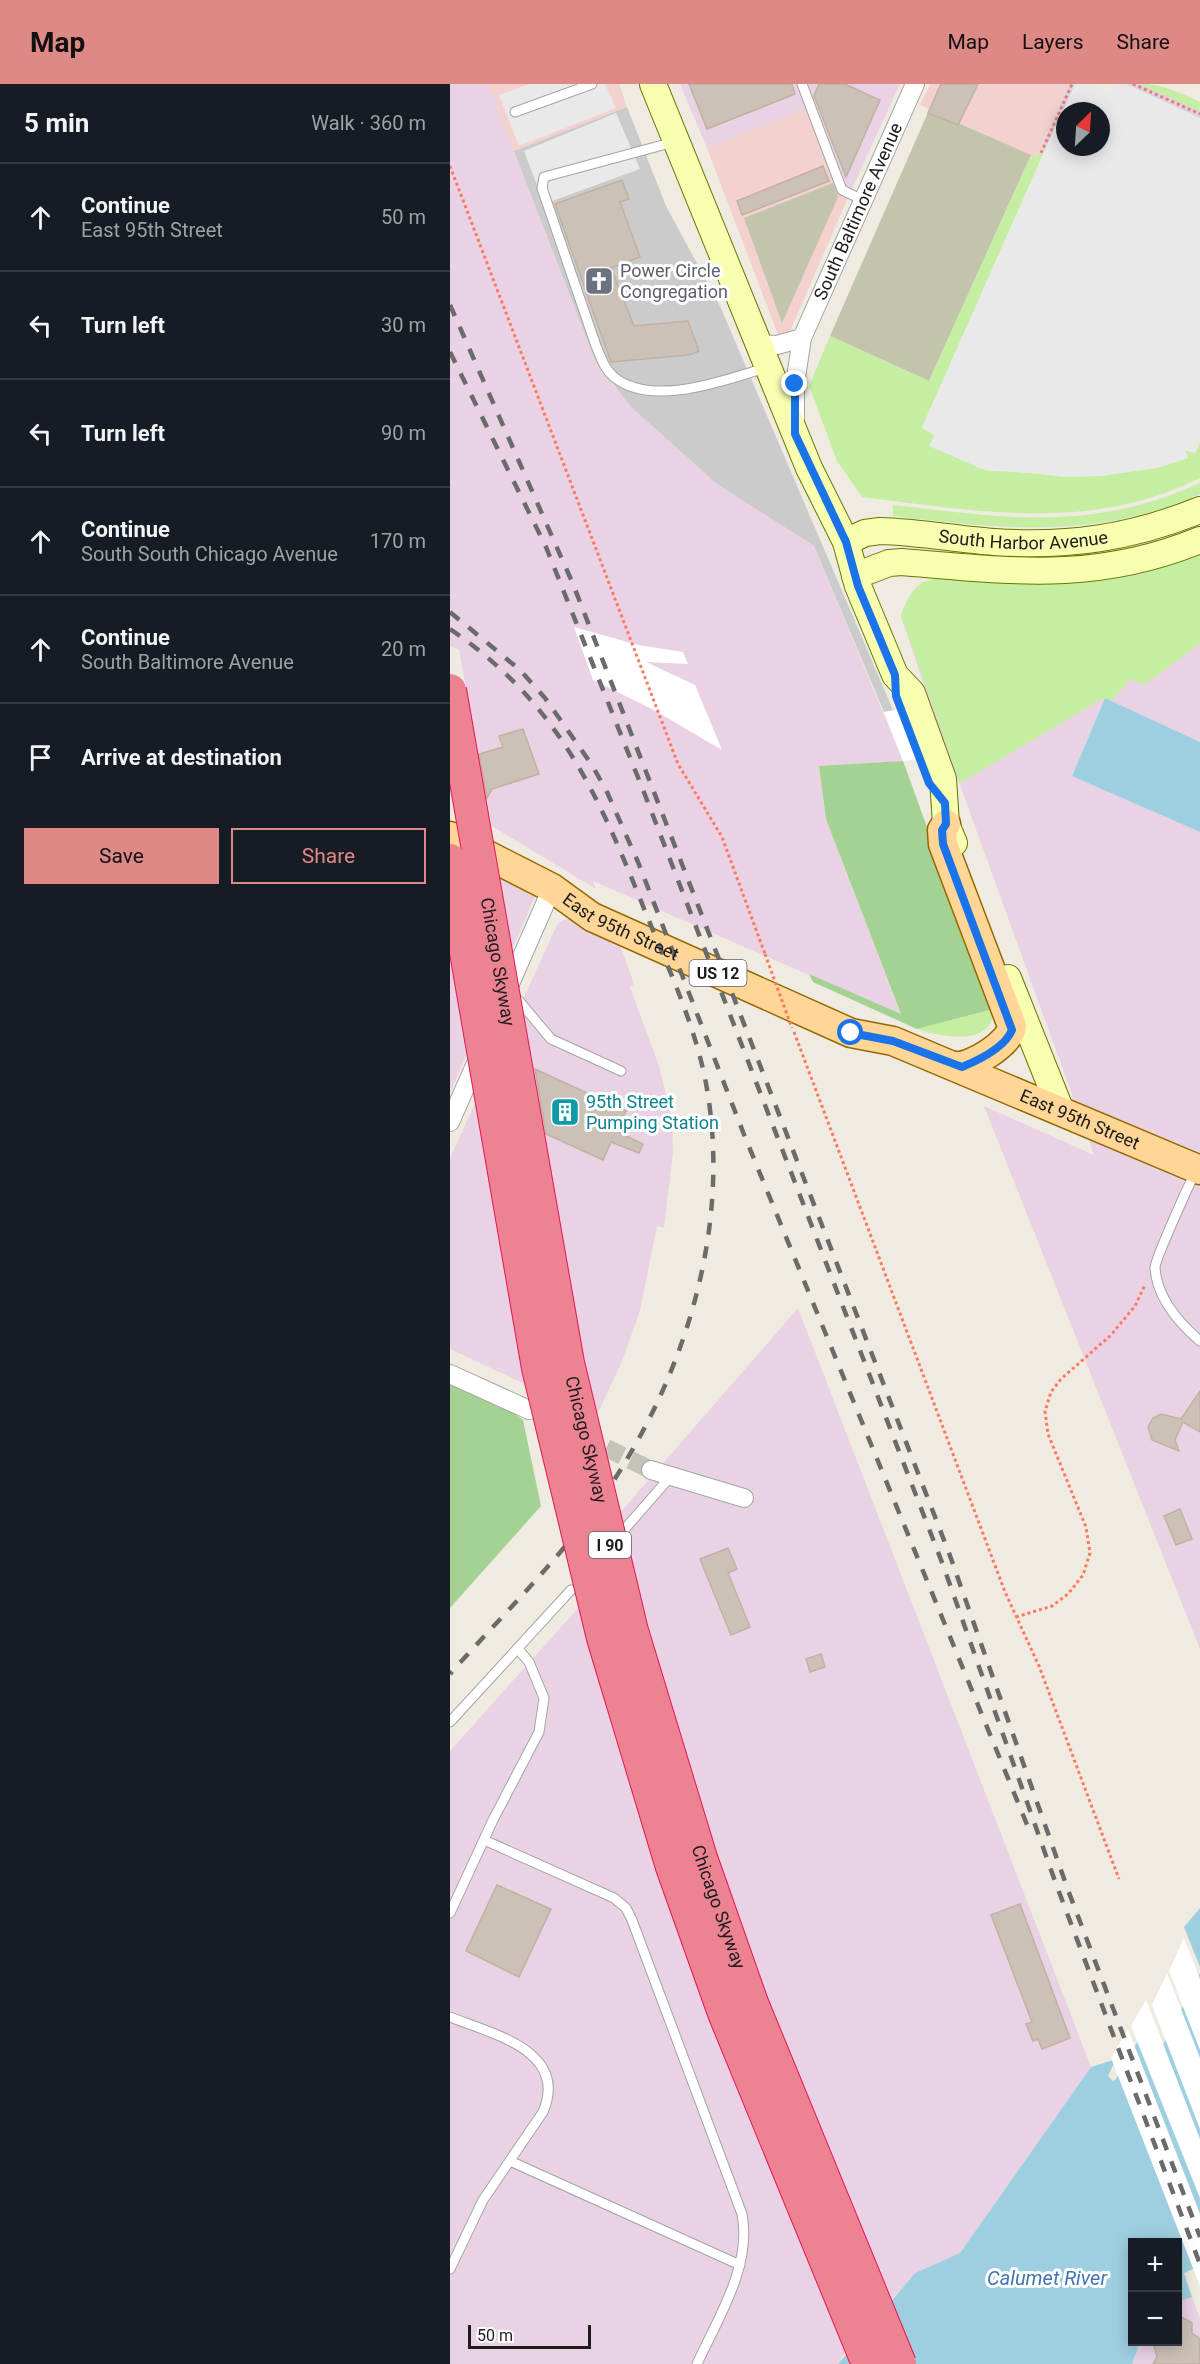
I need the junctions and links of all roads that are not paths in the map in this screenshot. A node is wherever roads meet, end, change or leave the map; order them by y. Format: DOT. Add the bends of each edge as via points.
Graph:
graph roads {
  1 [pos="592,84"];
  2 [pos="653,84"];
  3 [pos="802,84"];
  4 [pos="915,84"];
  5 [pos="515,112"];
  6 [pos="675,142"];
  7 [pos="863,200"];
  8 [pos="802,338"];
  9 [pos="763,356"];
  10 [pos="795,434"];
  11 [pos="1200,510"];
  12 [pos="1200,540"];
  13 [pos="846,542"];
  14 [pos="855,576"];
  15 [pos="450,690"];
  16 [pos="945,814"];
  17 [pos="450,836"];
  18 [pos="450,860"];
  19 [pos="552,888"];
  20 [pos="508,988"];
  21 [pos="955,1066"];
  22 [pos="621,1071"];
  23 [pos="1061,1111"];
  24 [pos="450,1122"];
  25 [pos="1198,1169"];
  26 [pos="1200,1341"];
  27 [pos="450,1374"];
  28 [pos="529,1410"];
  29 [pos="651,1470"];
  30 [pos="671,1476"];
  31 [pos="744,1498"];
  32 [pos="623,1531"];
  33 [pos="571,1590"];
  34 [pos="518,1649"];
  35 [pos="450,1722"];
  36 [pos="484,1839"];
  37 [pos="450,1913"];
  38 [pos="450,2018"];
  39 [pos="510,2161"];
  40 [pos="740,2265"];
  41 [pos="450,2269"];
  42 [pos="697,2364"];
  43 [pos="868,2364"];
  44 [pos="900,2364"];
  1 -- 5 [label="lane"];
  2 -- 6 [label="main road"];
  3 -- 7 [label="lane" via="842,190"];
  4 -- 7 [label="street, South Baltimore Avenue"];
  6 -- 9 [label="main road"];
  6 -- 9 [label="lane" via="544,177 542,188 603,362 615,379 658,390 704,386"];
  7 -- 8 [label="street, South Baltimore Avenue"];
  8 -- 9 [label="street" via="777,345"];
  8 -- 10 [label="street, South Baltimore Avenue" via="795,384"];
  9 -- 10 [label="main road"];
  10 -- 13 [label="main road"];
  11 -- 13 [label="main road, South Harbor Avenue" via="1091,542 994,542 880,531"];
  12 -- 14 [label="main road, South Harbor Avenue" via="1095,570 1045,572 902,562"];
  13 -- 14 [label="main road"];
  14 -- 16 [label="main road" via="895,675 896,696"];
  15 -- 44 [label="highway, Chicago Skyway / I 90, bridge" via="565,1351 632,1631 701,1858 752,2003"];
  16 -- 21 [label="main road" via="943,844 1012,1030 1010,1036 983,1057 962,1067"];
  16 -- 23 [label="main road"];
  17 -- 19 [label="main road, East 95th Street / US 12"];
  18 -- 43 [label="highway, Chicago Skyway / I 90, bridge" via="538,1368 603,1638 672,1867 724,2013"];
  19 -- 20 [label="street"];
  19 -- 21 [label="main road, East 95th Street / US 12" via="592,917 851,1033 893,1041"];
  20 -- 22 [label="lane" via="551,1039"];
  20 -- 24 [label="street"];
  21 -- 23 [label="main road, East 95th Street / US 12"];
  23 -- 25 [label="main road, East 95th Street / US 12"];
  25 -- 26 [label="lane" via="1155,1267 1165,1300 1181,1325"];
  27 -- 28 [label="street"];
  29 -- 30 [label="street"];
  30 -- 31 [label="street"];
  30 -- 32 [label="lane"];
  33 -- 34 [label="lane"];
  34 -- 35 [label="lane"];
  34 -- 36 [label="lane" via="529,1662 544,1698 539,1732"];
  36 -- 37 [label="lane"];
  36 -- 40 [label="lane" via="614,1898 626,1908 742,2214 746,2234"];
  38 -- 39 [label="lane" via="504,2038 539,2061 548,2073 549,2096 543,2112"];
  39 -- 40 [label="lane"];
  39 -- 41 [label="lane" via="483,2200"];
  40 -- 42 [label="lane"];
}
